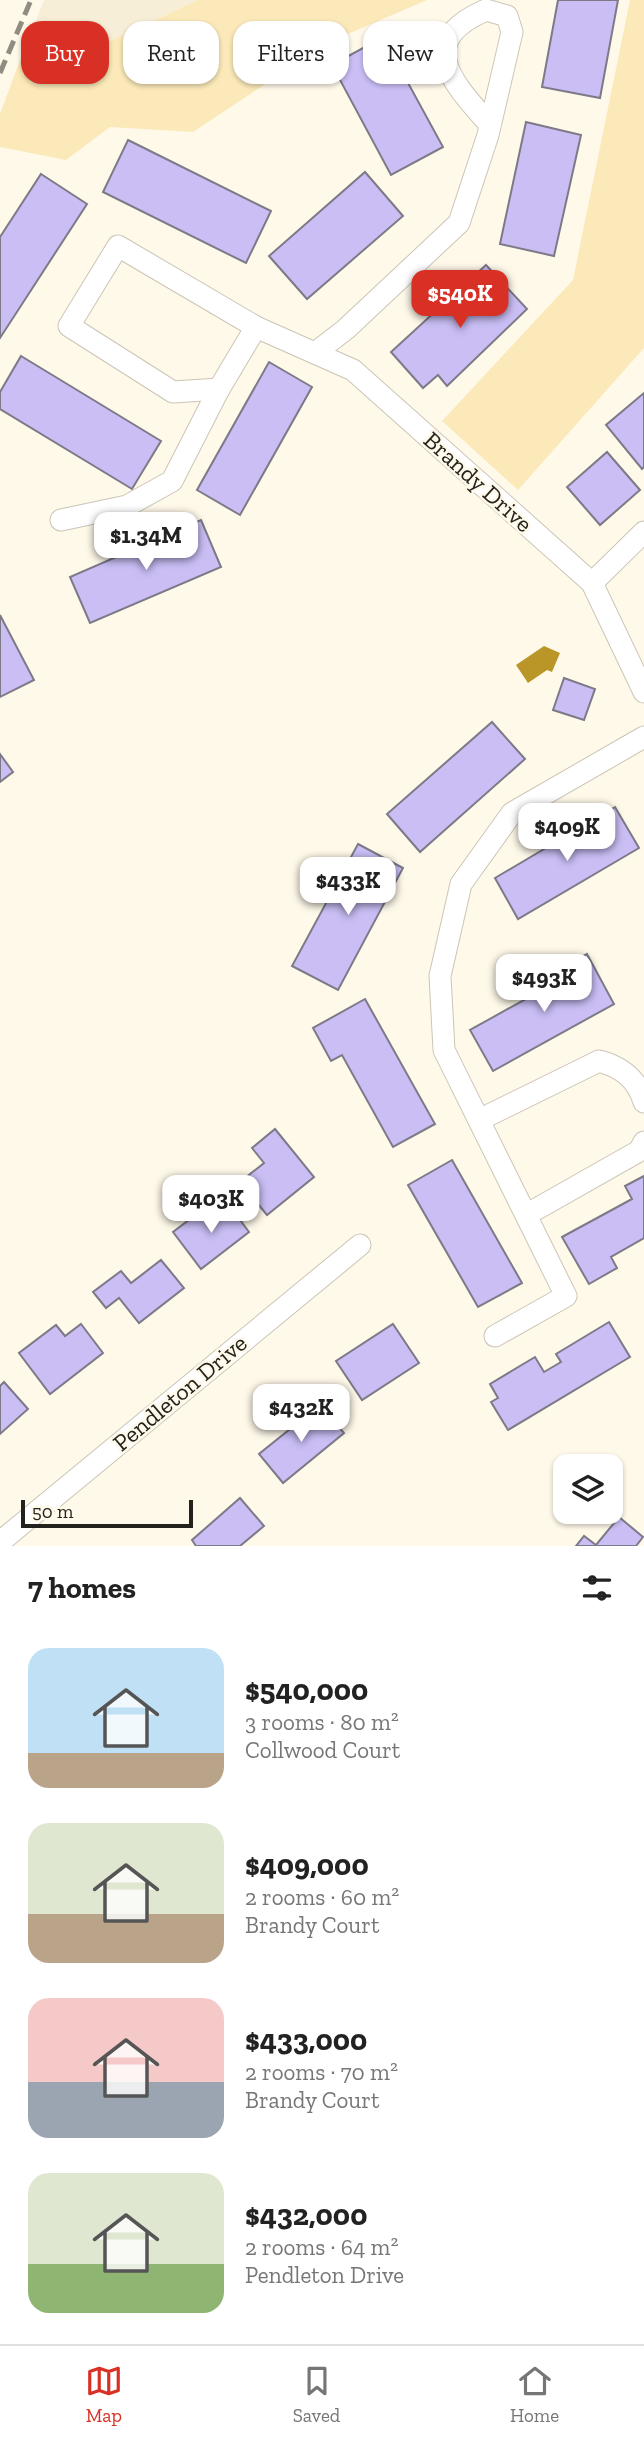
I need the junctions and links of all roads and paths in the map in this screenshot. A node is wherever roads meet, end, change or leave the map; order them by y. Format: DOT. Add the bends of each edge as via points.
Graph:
graph roads {
  1 [pos="490,125"];
  2 [pos="256,327"];
  3 [pos="315,353"];
  4 [pos="219,389"];
  5 [pos="61,520"];
  6 [pos="644,532"];
  7 [pos="592,583"];
  8 [pos="644,692"];
  9 [pos="644,737"];
  10 [pos="644,1102"];
  11 [pos="479,1120"];
  12 [pos="644,1142"];
  13 [pos="526,1215"];
  14 [pos="360,1244"];
  15 [pos="495,1336"];
  16 [pos="0,1542"];
  1 -- 1 [label="street" via="512,32 507,16 486,10 458,26 444,49 462,96"];
  1 -- 3 [label="street" via="459,223 346,330"];
  2 -- 3 [label="street, Brandy Drive"];
  2 -- 4 [label="street"];
  2 -- 4 [label="street, Brandy Drive" via="118,246 69,326 173,392"];
  3 -- 7 [label="street, Brandy Drive" via="353,370"];
  4 -- 5 [label="street" via="172,481 127,506"];
  6 -- 7 [label="street"];
  7 -- 8 [label="street, Brandy Drive"];
  9 -- 11 [label="street" via="512,813 461,884 440,976 444,1050"];
  10 -- 11 [label="street" via="641,1092 616,1065 599,1061"];
  11 -- 13 [label="street"];
  12 -- 13 [label="street" via="639,1151"];
  13 -- 15 [label="street" via="566,1296"];
  14 -- 16 [label="street, Pendleton Drive"];
}
